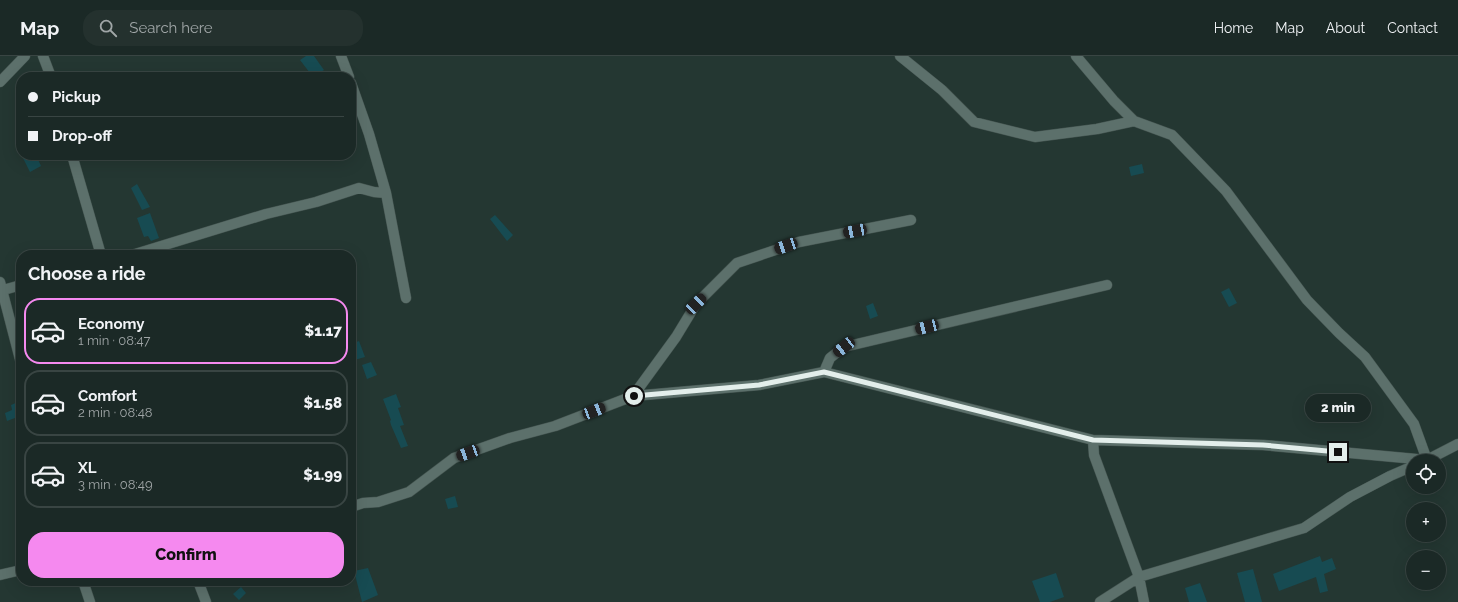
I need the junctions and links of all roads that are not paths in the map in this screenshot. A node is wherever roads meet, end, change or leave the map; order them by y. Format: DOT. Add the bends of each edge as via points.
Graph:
graph roads {
  1 [pos="25,56"];
  2 [pos="43,56"];
  3 [pos="341,56"];
  4 [pos="900,56"];
  5 [pos="1076,56"];
  6 [pos="49,72"];
  7 [pos="347,72"];
  8 [pos="0,82"];
  9 [pos="356,97"];
  10 [pos="1134,121"];
  11 [pos="73,160"];
  12 [pos="386,193"];
  13 [pos="911,220"];
  14 [pos="100,250"];
  15 [pos="148,250"];
  16 [pos="1106,285"];
  17 [pos="16,286"];
  18 [pos="1,287"];
  19 [pos="406,298"];
  20 [pos="16,344"];
  21 [pos="824,372"];
  22 [pos="634,396"];
  23 [pos="1093,440"];
  24 [pos="1458,444"];
  25 [pos="1424,454"];
  26 [pos="1438,454"];
  27 [pos="1406,458"];
  28 [pos="1406,469"];
  29 [pos="356,506"];
  30 [pos="16,571"];
  31 [pos="0,575"];
  32 [pos="1139,577"];
  33 [pos="85,586"];
  34 [pos="200,586"];
  35 [pos="90,602"];
  36 [pos="206,602"];
  37 [pos="1100,602"];
  38 [pos="1144,602"];
  1 -- 8 [label="street"];
  2 -- 6 [label="street"];
  3 -- 7 [label="street"];
  4 -- 10 [label="street" via="942,90 974,122 1035,137"];
  5 -- 10 [label="street" via="1114,102"];
  9 -- 12 [label="street"];
  10 -- 25 [label="street" via="1172,135 1226,191 1306,300 1365,356 1414,424"];
  11 -- 14 [label="street"];
  12 -- 15 [label="street" via="359,188"];
  12 -- 19 [label="street"];
  13 -- 22 [label="street" via="799,242 737,263 696,304"];
  16 -- 21 [label="street" via="844,347 830,358"];
  17 -- 18 [label="street"];
  18 -- 20 [label="street"];
  21 -- 22 [label="street" via="759,385"];
  21 -- 23 [label="street"];
  22 -- 29 [label="street" via="555,426 510,438 454,458 409,492"];
  23 -- 27 [label="street" via="1263,445"];
  23 -- 32 [label="street" via="1094,455"];
  24 -- 26 [label="street"];
  28 -- 32 [label="street" via="1350,497 1304,528"];
  30 -- 31 [label="street"];
  32 -- 37 [label="street"];
  32 -- 38 [label="street"];
  33 -- 35 [label="street"];
  34 -- 36 [label="street"];
}
